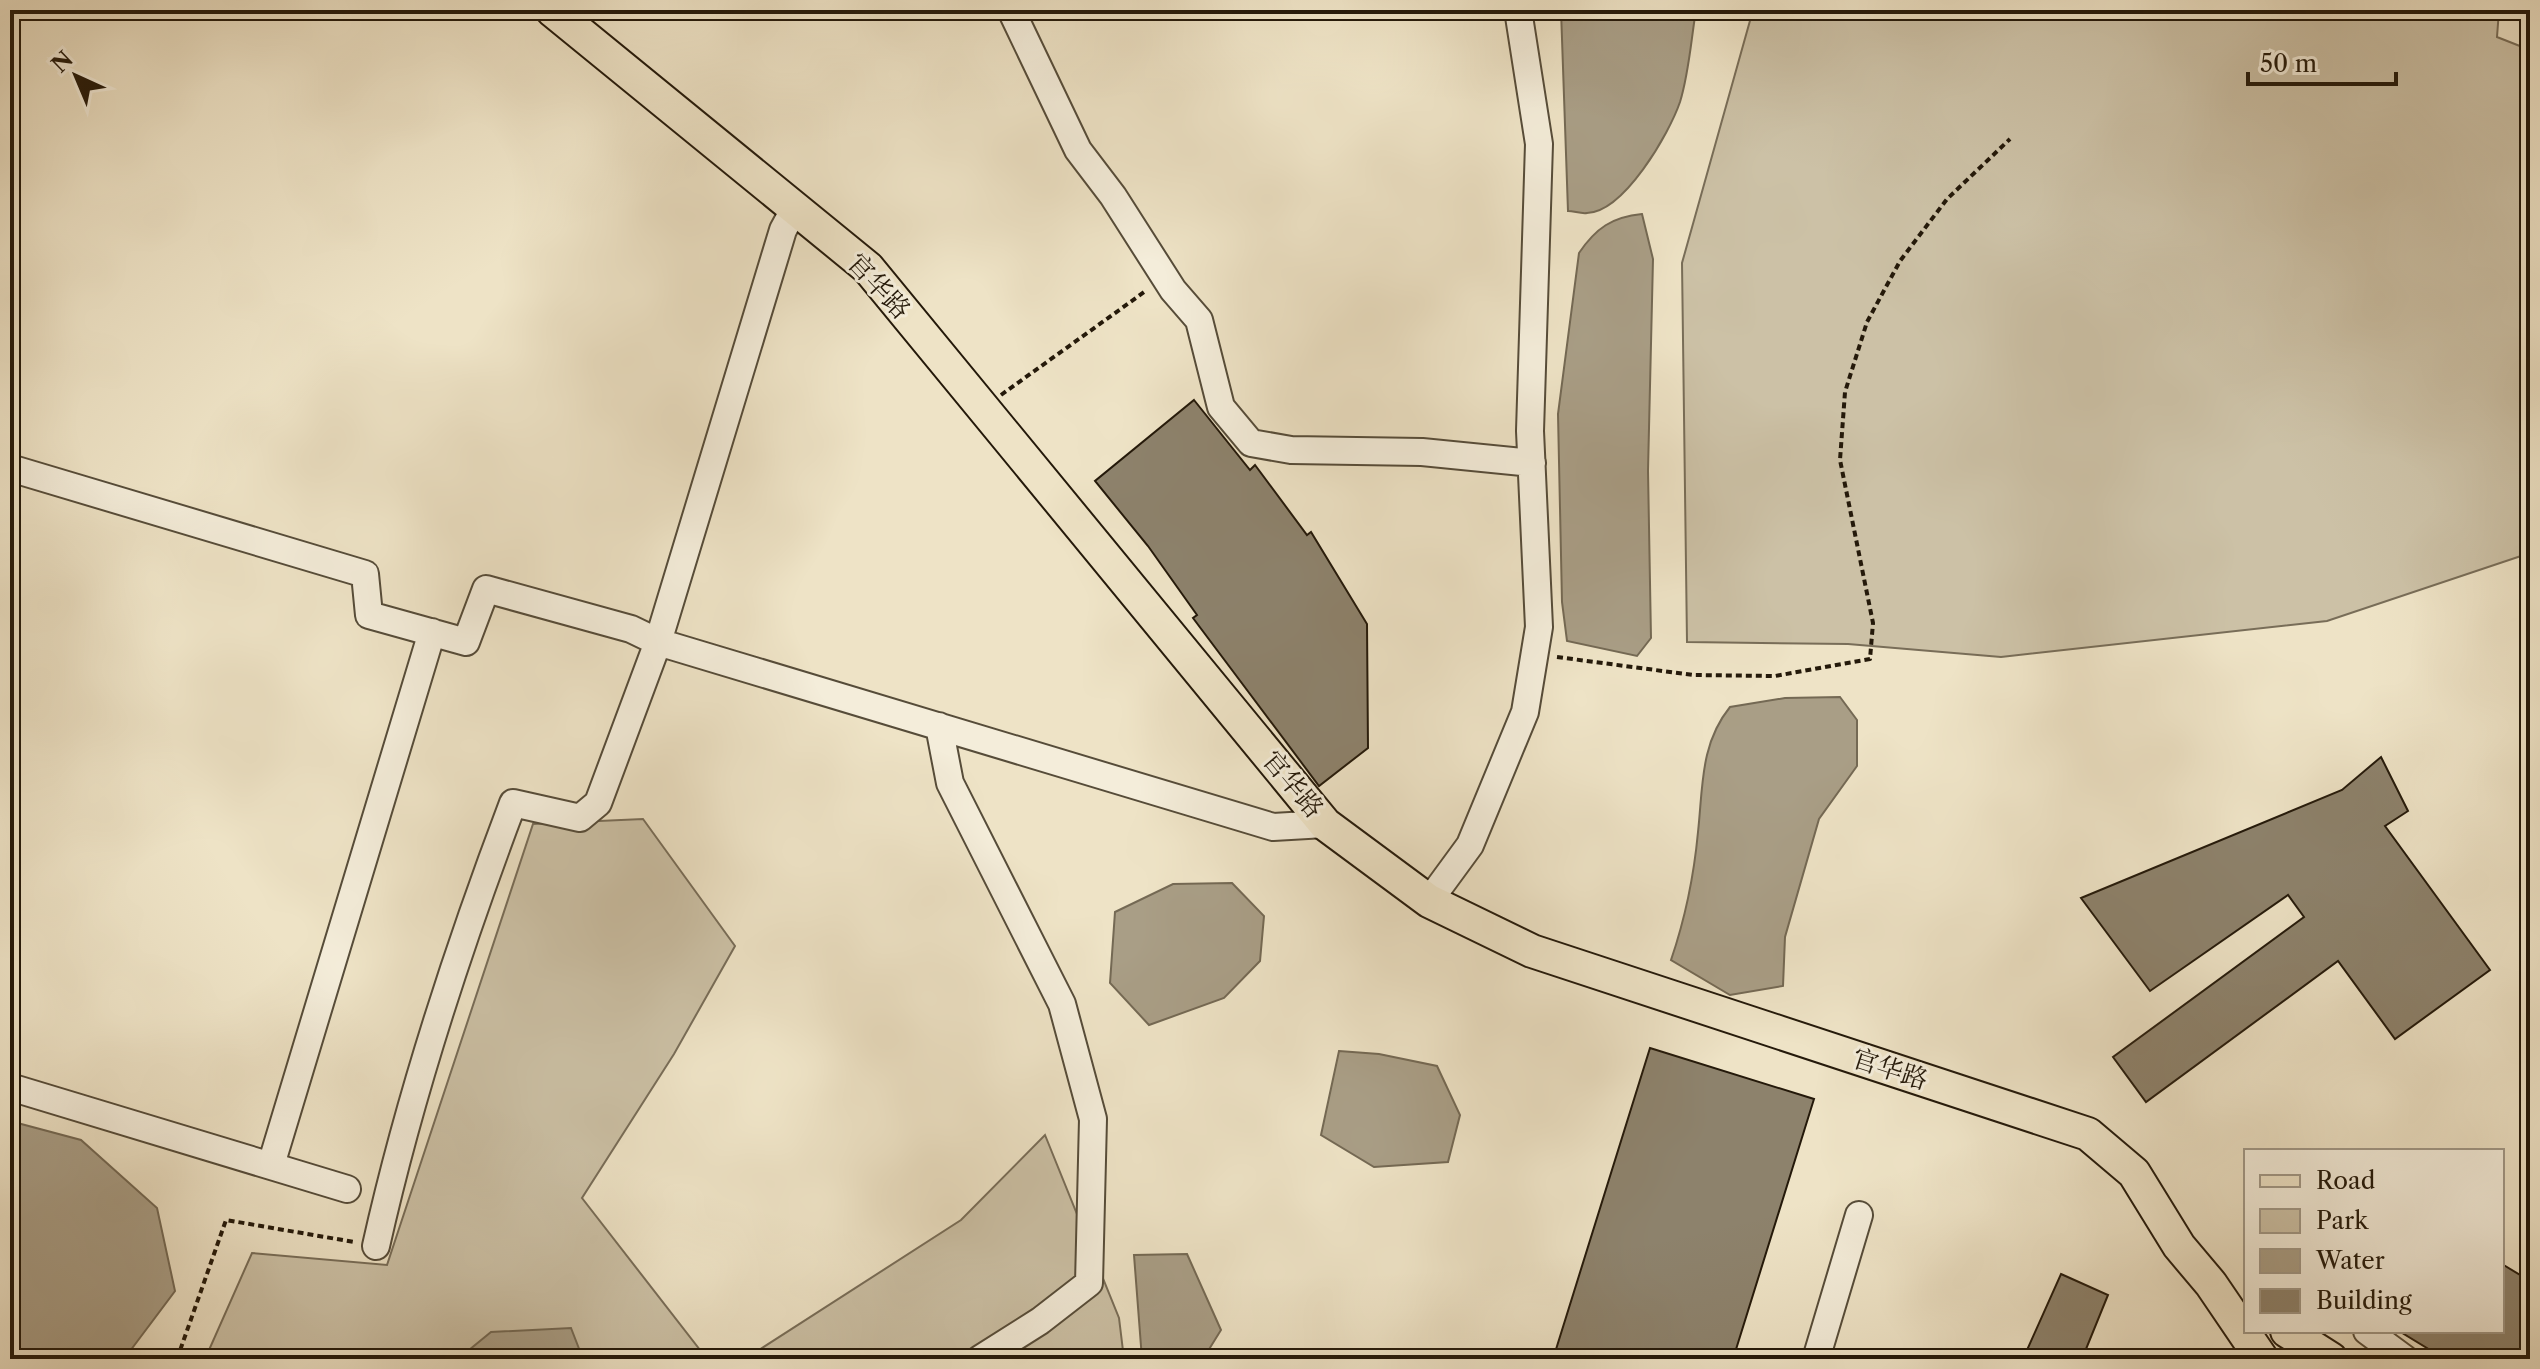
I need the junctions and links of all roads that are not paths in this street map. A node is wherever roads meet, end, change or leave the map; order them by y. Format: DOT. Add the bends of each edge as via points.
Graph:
graph roads {
  1 [pos="552,10"];
  2 [pos="1011,10"];
  3 [pos="1518,10"];
  4 [pos="795,208"];
  5 [pos="1532,463"];
  6 [pos="10,468"];
  7 [pos="432,632"];
  8 [pos="658,642"];
  9 [pos="939,726"];
  10 [pos="1325,824"];
  11 [pos="1429,901"];
  12 [pos="10,1087"];
  13 [pos="271,1165"];
  14 [pos="347,1189"];
  15 [pos="1859,1215"];
  16 [pos="376,1246"];
  17 [pos="2211,1284"];
  18 [pos="2244,1305"];
  19 [pos="2244,1333"];
  20 [pos="2244,1333"];
  21 [pos="2290,1333"];
  22 [pos="2370,1333"];
  23 [pos="980,1359"];
  24 [pos="1816,1359"];
  25 [pos="2262,1359"];
  26 [pos="2331,1359"];
  27 [pos="2405,1359"];
  1 -- 4 [label="main road, 官华路"];
  2 -- 5 [label="street" via="1078,150 1199,320 1221,407 1251,443 1291,450 1422,452"];
  3 -- 5 [label="street" via="1539,144"];
  4 -- 8 [label="street" via="778,244"];
  4 -- 10 [label="main road, 官华路" via="868,268"];
  5 -- 11 [label="street" via="1539,627 1525,712 1470,845"];
  6 -- 7 [label="street" via="365,574 369,615"];
  7 -- 8 [label="street" via="466,642 486,589 631,629"];
  7 -- 13 [label="street"];
  8 -- 9 [label="street"];
  8 -- 16 [label="street" via="598,803 580,818 513,803 461,941 410,1106"];
  9 -- 10 [label="street" via="1273,827"];
  9 -- 23 [label="street" via="950,783 1062,1004 1093,1119 1089,1283"];
  10 -- 11 [label="main road, 官华路"];
  11 -- 17 [label="main road, 官华路" via="1532,951 2088,1134 2134,1173 2179,1246"];
  12 -- 13 [label="street"];
  13 -- 14 [label="street"];
  15 -- 24 [label="street"];
  17 -- 18 [label="main road, 官华路"];
  17 -- 19 [label="main road, 官华路"];
  20 -- 25 [label="main road, 官华路"];
  21 -- 26 [label="main road"];
  22 -- 27 [label="street"];
}
